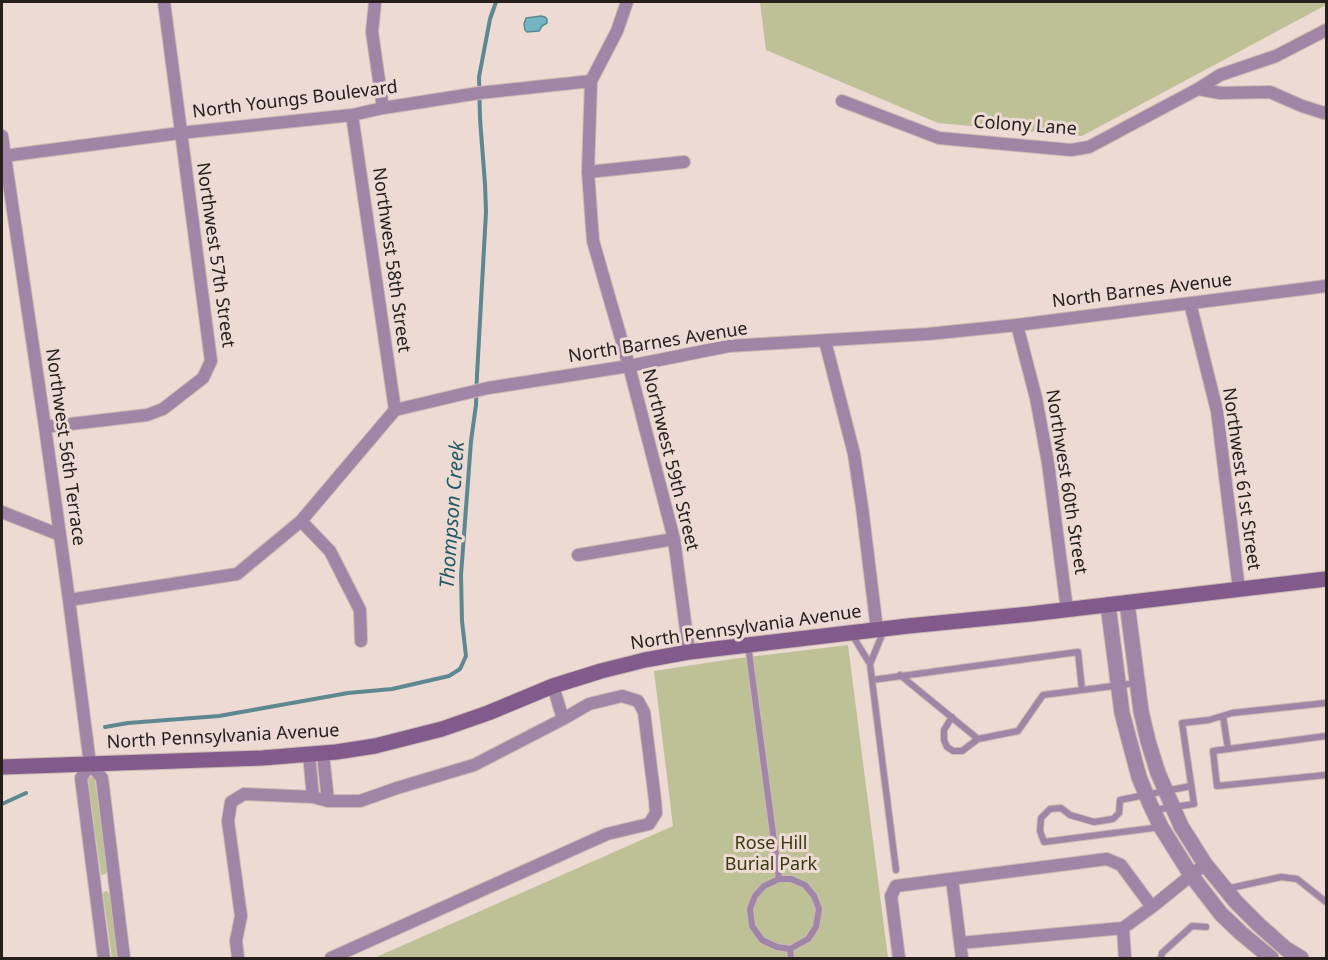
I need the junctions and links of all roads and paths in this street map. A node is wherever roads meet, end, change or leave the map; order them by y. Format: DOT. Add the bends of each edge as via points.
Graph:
graph roads {
  1 [pos="164,2"];
  2 [pos="375,2"];
  3 [pos="627,2"];
  4 [pos="1326,30"];
  5 [pos="591,81"];
  6 [pos="1198,89"];
  7 [pos="842,101"];
  8 [pos="383,108"];
  9 [pos="1326,112"];
  10 [pos="352,115"];
  11 [pos="180,133"];
  12 [pos="2,136"];
  13 [pos="4,156"];
  14 [pos="684,162"];
  15 [pos="588,171"];
  16 [pos="1326,286"];
  17 [pos="1190,303"];
  18 [pos="1017,325"];
  19 [pos="825,341"];
  20 [pos="629,366"];
  21 [pos="394,410"];
  22 [pos="45,427"];
  23 [pos="2,512"];
  24 [pos="301,521"];
  25 [pos="60,535"];
  26 [pos="674,539"];
  27 [pos="578,555"];
  28 [pos="1326,579"];
  29 [pos="1239,590"];
  30 [pos="69,600"];
  31 [pos="1127,603"];
  32 [pos="1108,605"];
  33 [pos="1067,610"];
  34 [pos="880,629"];
  35 [pos="850,633"];
  36 [pos="361,642"];
  37 [pos="748,645"];
  38 [pos="689,652"];
  39 [pos="870,664"];
  40 [pos="900,675"];
  41 [pos="872,680"];
  42 [pos="1137,682"];
  43 [pos="1118,685"];
  44 [pos="553,686"];
  45 [pos="1082,690"];
  46 [pos="1326,703"];
  47 [pos="1224,716"];
  48 [pos="952,717"];
  49 [pos="563,719"];
  50 [pos="1326,736"];
  51 [pos="978,739"];
  52 [pos="1228,749"];
  53 [pos="316,754"];
  54 [pos="90,764"];
  55 [pos="2,767"];
  56 [pos="1326,775"];
  57 [pos="1191,786"];
  58 [pos="1166,791"];
  59 [pos="1146,795"];
  60 [pos="313,797"];
  61 [pos="328,801"];
  62 [pos="1173,807"];
  63 [pos="1153,810"];
  64 [pos="1161,827"];
  65 [pos="1205,864"];
  66 [pos="896,870"];
  67 [pos="1191,875"];
  68 [pos="779,879"];
  69 [pos="952,879"];
  70 [pos="114,880"];
  71 [pos="95,883"];
  72 [pos="1226,889"];
  73 [pos="1326,902"];
  74 [pos="1152,907"];
  75 [pos="1206,927"];
  76 [pos="1123,928"];
  77 [pos="960,943"];
  78 [pos="790,949"];
  79 [pos="105,958"];
  80 [pos="124,958"];
  81 [pos="238,958"];
  82 [pos="331,958"];
  83 [pos="791,958"];
  84 [pos="899,958"];
  85 [pos="962,958"];
  86 [pos="1125,958"];
  87 [pos="1161,958"];
  88 [pos="1271,958"];
  89 [pos="1301,958"];
  1 -- 11 [label="street, Northwest 57th Street"];
  2 -- 8 [label="street" via="372,32"];
  3 -- 5 [label="street, Northwest 59th Street"];
  4 -- 6 [label="street, Colony Lane" via="1276,56 1220,75"];
  5 -- 8 [label="street, North Youngs Boulevard"];
  5 -- 15 [label="street, Northwest 59th Street"];
  6 -- 7 [label="street, Colony Lane" via="1089,147 1071,150 939,138"];
  6 -- 9 [label="street" via="1220,93 1270,92"];
  8 -- 10 [label="street, North Youngs Boulevard"];
  10 -- 11 [label="street, North Youngs Boulevard"];
  10 -- 21 [label="street, Northwest 58th Street"];
  11 -- 13 [label="street, North Youngs Boulevard"];
  11 -- 22 [label="street, Northwest 57th Street" via="211,361 203,378 163,409 147,415"];
  12 -- 13 [label="street, Northwest 56th Terrace"];
  13 -- 22 [label="street, Northwest 56th Terrace"];
  14 -- 15 [label="street"];
  15 -- 20 [label="street, Northwest 59th Street" via="593,241"];
  16 -- 17 [label="street, North Barnes Avenue"];
  17 -- 18 [label="street, North Barnes Avenue"];
  17 -- 29 [label="street, Northwest 61st Street" via="1217,411"];
  18 -- 19 [label="street, North Barnes Avenue"];
  18 -- 33 [label="street, Northwest 60th Street" via="1048,463"];
  19 -- 20 [label="street, North Barnes Avenue" via="729,346"];
  19 -- 34 [label="street" via="854,454"];
  20 -- 21 [label="street, North Barnes Avenue" via="488,388"];
  20 -- 26 [label="street, Northwest 59th Street"];
  21 -- 24 [label="street"];
  22 -- 25 [label="street, Northwest 56th Terrace"];
  23 -- 25 [label="street"];
  24 -- 30 [label="street" via="237,574"];
  24 -- 36 [label="street" via="330,551 360,610"];
  25 -- 30 [label="street, Northwest 56th Terrace"];
  26 -- 27 [label="street"];
  26 -- 38 [label="street, Northwest 59th Street"];
  28 -- 29 [label="main road, North Pennsylvania Avenue"];
  29 -- 31 [label="main road, North Pennsylvania Avenue"];
  30 -- 54 [label="street, Northwest 56th Terrace"];
  31 -- 32 [label="main road, North Pennsylvania Avenue"];
  31 -- 42 [label="street"];
  32 -- 33 [label="main road, North Pennsylvania Avenue"];
  32 -- 43 [label="street"];
  33 -- 34 [label="main road, North Pennsylvania Avenue"];
  34 -- 35 [label="main road, North Pennsylvania Avenue"];
  34 -- 39 [label="lane"];
  35 -- 37 [label="main road, North Pennsylvania Avenue"];
  35 -- 39 [label="lane"];
  37 -- 38 [label="main road, North Pennsylvania Avenue"];
  37 -- 68 [label="lane"];
  38 -- 44 [label="main road, North Pennsylvania Avenue" via="612,668"];
  39 -- 41 [label="lane"];
  40 -- 41 [label="lane"];
  40 -- 45 [label="lane" via="1078,652"];
  40 -- 48 [label="lane"];
  41 -- 66 [label="lane"];
  42 -- 43 [label="lane"];
  42 -- 58 [label="street" via="1148,741"];
  43 -- 45 [label="lane"];
  43 -- 59 [label="street" via="1130,746"];
  44 -- 49 [label="street"];
  44 -- 53 [label="main road, North Pennsylvania Avenue" via="442,729 375,746"];
  45 -- 51 [label="lane" via="1043,695 1018,731"];
  46 -- 47 [label="lane"];
  47 -- 52 [label="lane"];
  47 -- 57 [label="lane" via="1182,723"];
  48 -- 51 [label="lane"];
  48 -- 51 [label="lane" via="944,730 947,747 962,751"];
  49 -- 61 [label="street" via="474,765 360,801"];
  49 -- 82 [label="street" via="589,704 622,696 638,701 644,712 655,800 656,813 649,825 607,834"];
  50 -- 52 [label="lane"];
  52 -- 56 [label="lane" via="1213,751 1217,786"];
  53 -- 54 [label="main road, North Pennsylvania Avenue"];
  53 -- 60 [label="street"];
  53 -- 61 [label="street"];
  54 -- 55 [label="main road, North Pennsylvania Avenue"];
  54 -- 70 [label="street, Northwest 56th Terrace" via="102,778"];
  54 -- 71 [label="street, Northwest 56th Terrace" via="81,778"];
  57 -- 58 [label="lane"];
  57 -- 62 [label="lane" via="1194,804"];
  58 -- 59 [label="lane"];
  58 -- 62 [label="street"];
  59 -- 63 [label="street"];
  59 -- 64 [label="lane" via="1120,800 1119,813 1113,819 1094,822 1061,808 1050,809 1041,818 1044,842"];
  60 -- 61 [label="street"];
  60 -- 81 [label="street" via="244,794 231,802 228,821 241,916 236,941"];
  62 -- 63 [label="lane"];
  62 -- 65 [label="street"];
  63 -- 64 [label="street"];
  64 -- 67 [label="street"];
  65 -- 67 [label="street"];
  65 -- 72 [label="street"];
  67 -- 74 [label="street"];
  67 -- 88 [label="street" via="1221,914"];
  68 -- 78 [label="lane" via="755,896 750,909 752,927 762,940"];
  68 -- 78 [label="lane" via="805,885 819,909 816,927 808,939"];
  69 -- 74 [label="street" via="1107,859 1121,864"];
  69 -- 77 [label="street"];
  69 -- 84 [label="street" via="896,886 891,896"];
  70 -- 71 [label="street"];
  70 -- 80 [label="street, Northwest 56th Terrace"];
  71 -- 79 [label="street, Northwest 56th Terrace"];
  72 -- 73 [label="lane" via="1281,877 1298,879"];
  72 -- 89 [label="street" via="1258,925"];
  74 -- 76 [label="street"];
  75 -- 87 [label="lane" via="1192,926"];
  76 -- 77 [label="street"];
  76 -- 86 [label="street"];
  77 -- 85 [label="street"];
  78 -- 83 [label="lane"];
}
